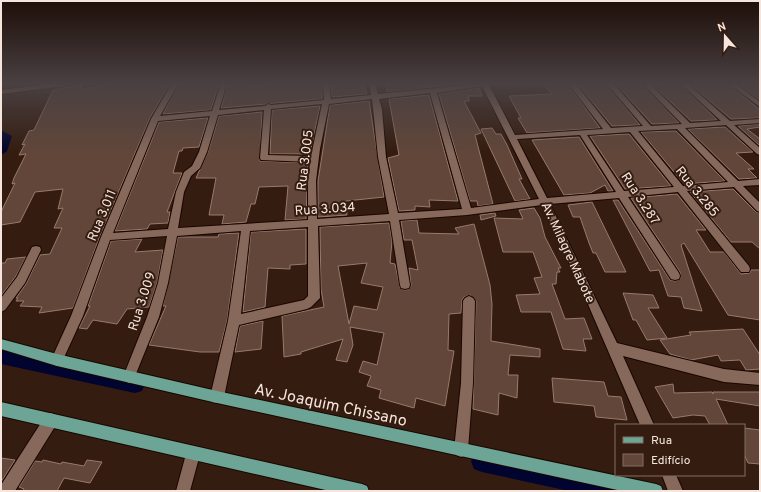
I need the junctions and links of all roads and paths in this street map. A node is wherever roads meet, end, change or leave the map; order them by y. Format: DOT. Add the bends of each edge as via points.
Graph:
graph roads {
  1 [pos="162,106"];
  2 [pos="218,106"];
  3 [pos="268,106"];
  4 [pos="326,106"];
  5 [pos="378,106"];
  6 [pos="437,106"];
  7 [pos="497,106"];
  8 [pos="589,106"];
  9 [pos="629,106"];
  10 [pos="666,106"];
  11 [pos="709,106"];
  12 [pos="216,112"];
  13 [pos="155,119"];
  14 [pos="760,120"];
  15 [pos="728,122"];
  16 [pos="683,125"];
  17 [pos="649,128"];
  18 [pos="632,129"];
  19 [pos="608,130"];
  20 [pos="583,134"];
  21 [pos="514,137"];
  22 [pos="760,152"];
  23 [pos="314,159"];
  24 [pos="760,182"];
  25 [pos="737,185"];
  26 [pos="680,191"];
  27 [pos="624,195"];
  28 [pos="546,201"];
  29 [pos="760,209"];
  30 [pos="467,212"];
  31 [pos="394,216"];
  32 [pos="313,222"];
  33 [pos="246,227"];
  34 [pos="173,232"];
  35 [pos="106,237"];
  36 [pos="36,250"];
  37 [pos="745,269"];
  38 [pos="676,276"];
  39 [pos="405,285"];
  40 [pos="469,302"];
  41 [pos="1,307"];
  42 [pos="234,321"];
  43 [pos="1,344"];
  44 [pos="614,348"];
  45 [pos="57,360"];
  46 [pos="128,376"];
  47 [pos="760,379"];
  48 [pos="217,397"];
  49 [pos="1,409"];
  50 [pos="51,420"];
  51 [pos="647,424"];
  52 [pos="461,450"];
  53 [pos="193,454"];
  54 [pos="669,476"];
  55 [pos="6,491"];
  56 [pos="183,491"];
  57 [pos="362,491"];
  58 [pos="656,491"];
  59 [pos="676,491"];
  1 -- 13 [label="street, Rua 3.011"];
  2 -- 12 [label="street, Rua 3.009"];
  3 -- 12 [label="street"];
  3 -- 23 [label="street" via="264,158"];
  4 -- 23 [label="street, Rua 3.005"];
  5 -- 31 [label="street" via="382,158"];
  6 -- 30 [label="street"];
  7 -- 21 [label="street, Av. Milagre Mabote"];
  8 -- 19 [label="street"];
  9 -- 17 [label="street"];
  10 -- 16 [label="street"];
  11 -- 15 [label="street"];
  12 -- 13 [label="street"];
  12 -- 34 [label="street, Rua 3.009" via="196,168 187,174 180,192"];
  13 -- 35 [label="street, Rua 3.011"];
  14 -- 15 [label="street"];
  15 -- 16 [label="street"];
  15 -- 22 [label="street"];
  16 -- 17 [label="street"];
  16 -- 25 [label="street"];
  17 -- 18 [label="street"];
  18 -- 19 [label="street"];
  18 -- 26 [label="street, Rua 3.285"];
  19 -- 20 [label="street"];
  20 -- 21 [label="street"];
  20 -- 27 [label="street, Rua 3.287"];
  21 -- 28 [label="street, Av. Milagre Mabote"];
  23 -- 32 [label="street, Rua 3.005"];
  24 -- 25 [label="street, Rua 3.034"];
  25 -- 26 [label="street, Rua 3.034"];
  25 -- 29 [label="street"];
  26 -- 27 [label="street, Rua 3.034"];
  26 -- 37 [label="street, Rua 3.285"];
  27 -- 28 [label="street, Rua 3.034"];
  27 -- 38 [label="street, Rua 3.287"];
  28 -- 30 [label="street, Rua 3.034"];
  28 -- 44 [label="street, Av. Milagre Mabote"];
  30 -- 31 [label="street, Rua 3.034"];
  31 -- 32 [label="street, Rua 3.034"];
  31 -- 39 [label="street"];
  32 -- 33 [label="street, Rua 3.034"];
  32 -- 42 [label="street, Rua 3.005" via="314,298 311,302"];
  33 -- 34 [label="street, Rua 3.034"];
  33 -- 42 [label="street"];
  34 -- 35 [label="street, Rua 3.034"];
  34 -- 46 [label="street, Rua 3.009" via="153,317"];
  35 -- 45 [label="street, Rua 3.011" via="78,316"];
  36 -- 41 [label="street" via="21,280"];
  40 -- 52 [label="street"];
  42 -- 48 [label="street"];
  43 -- 45 [label="main road, Av. Joaquim Chissano"];
  44 -- 47 [label="street" via="705,372"];
  44 -- 51 [label="street, Av. Milagre Mabote"];
  45 -- 46 [label="main road, Av. Joaquim Chissano"];
  46 -- 48 [label="main road, Av. Joaquim Chissano"];
  48 -- 52 [label="main road, Av. Joaquim Chissano"];
  49 -- 50 [label="main road"];
  50 -- 53 [label="main road"];
  50 -- 55 [label="street"];
  52 -- 58 [label="main road, Av. Joaquim Chissano"];
  53 -- 56 [label="street"];
  53 -- 57 [label="main road"];
  54 -- 59 [label="street"];
}
